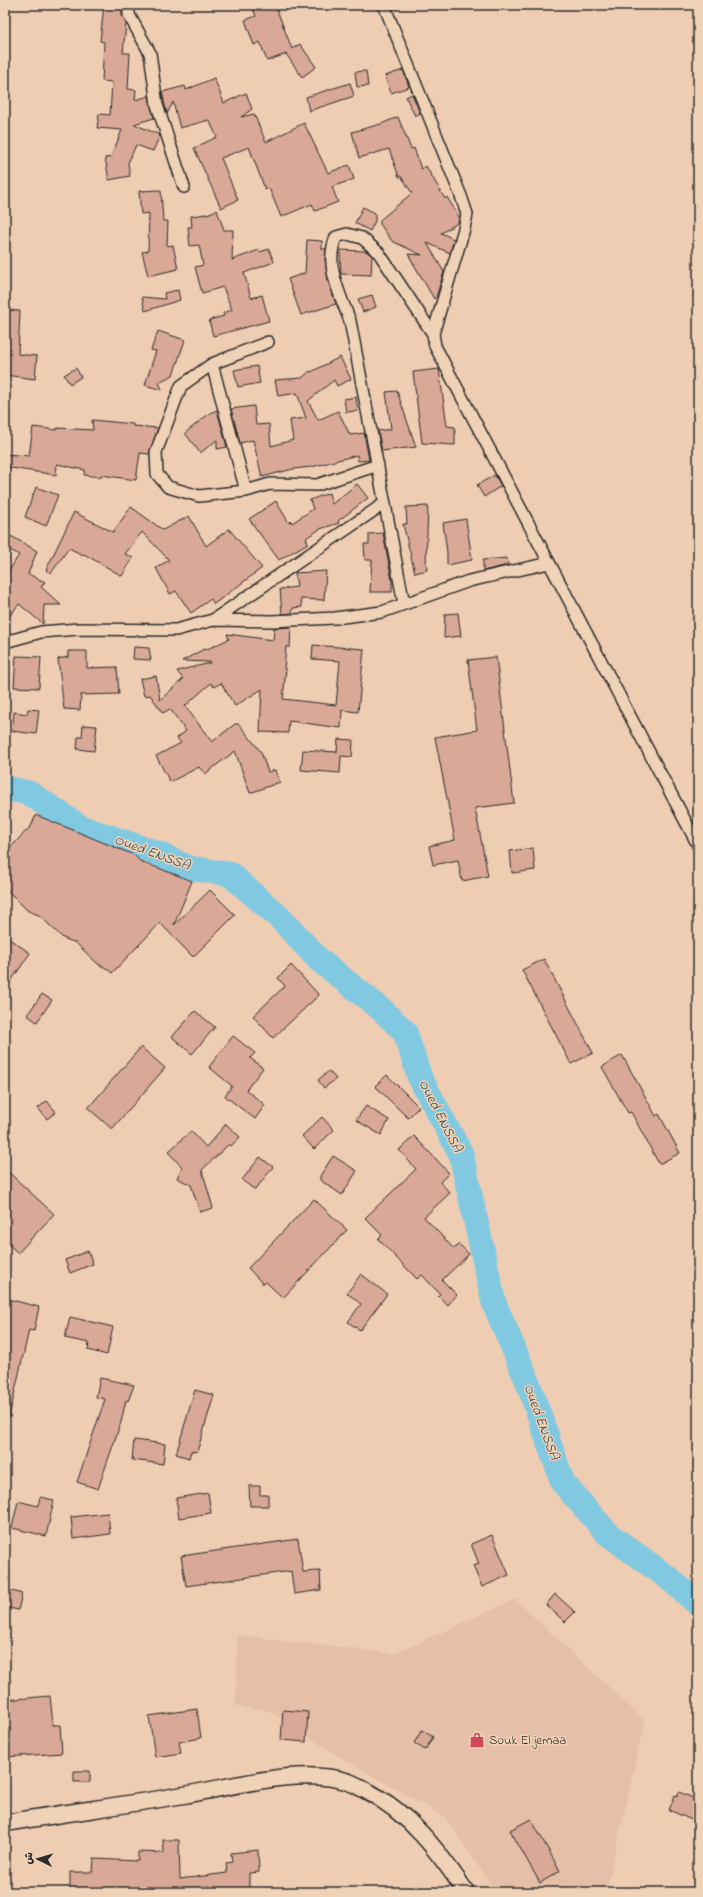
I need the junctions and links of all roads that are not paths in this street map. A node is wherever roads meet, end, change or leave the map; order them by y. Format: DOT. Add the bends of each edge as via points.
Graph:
graph roads {
  1 [pos="129,5"];
  2 [pos="384,5"];
  3 [pos="184,187"];
  4 [pos="433,334"];
  5 [pos="268,342"];
  6 [pos="212,364"];
  7 [pos="378,465"];
  8 [pos="246,491"];
  9 [pos="385,503"];
  10 [pos="549,563"];
  11 [pos="404,604"];
  12 [pos="213,620"];
  13 [pos="5,642"];
  14 [pos="698,845"];
  15 [pos="5,1823"];
  16 [pos="466,1892"];
  1 -- 3 [label="street" via="128,15 150,53 157,105"];
  2 -- 4 [label="street" via="467,214"];
  4 -- 7 [label="street" via="379,253 362,238 347,234 336,237 331,248 335,281 350,321"];
  4 -- 10 [label="street" via="435,346"];
  5 -- 6 [label="street"];
  6 -- 8 [label="street"];
  6 -- 8 [label="street" via="181,386 156,452 157,474 168,487 198,496"];
  7 -- 8 [label="street" via="317,485 270,484"];
  7 -- 9 [label="street"];
  9 -- 11 [label="street"];
  9 -- 12 [label="street"];
  10 -- 11 [label="street" via="469,581"];
  10 -- 14 [label="street"];
  11 -- 12 [label="street" via="382,612 334,618"];
  12 -- 13 [label="street" via="176,630 78,629 41,632"];
  15 -- 16 [label="main road" via="268,1780 314,1776 349,1782 377,1796 407,1818 433,1846"];
}
